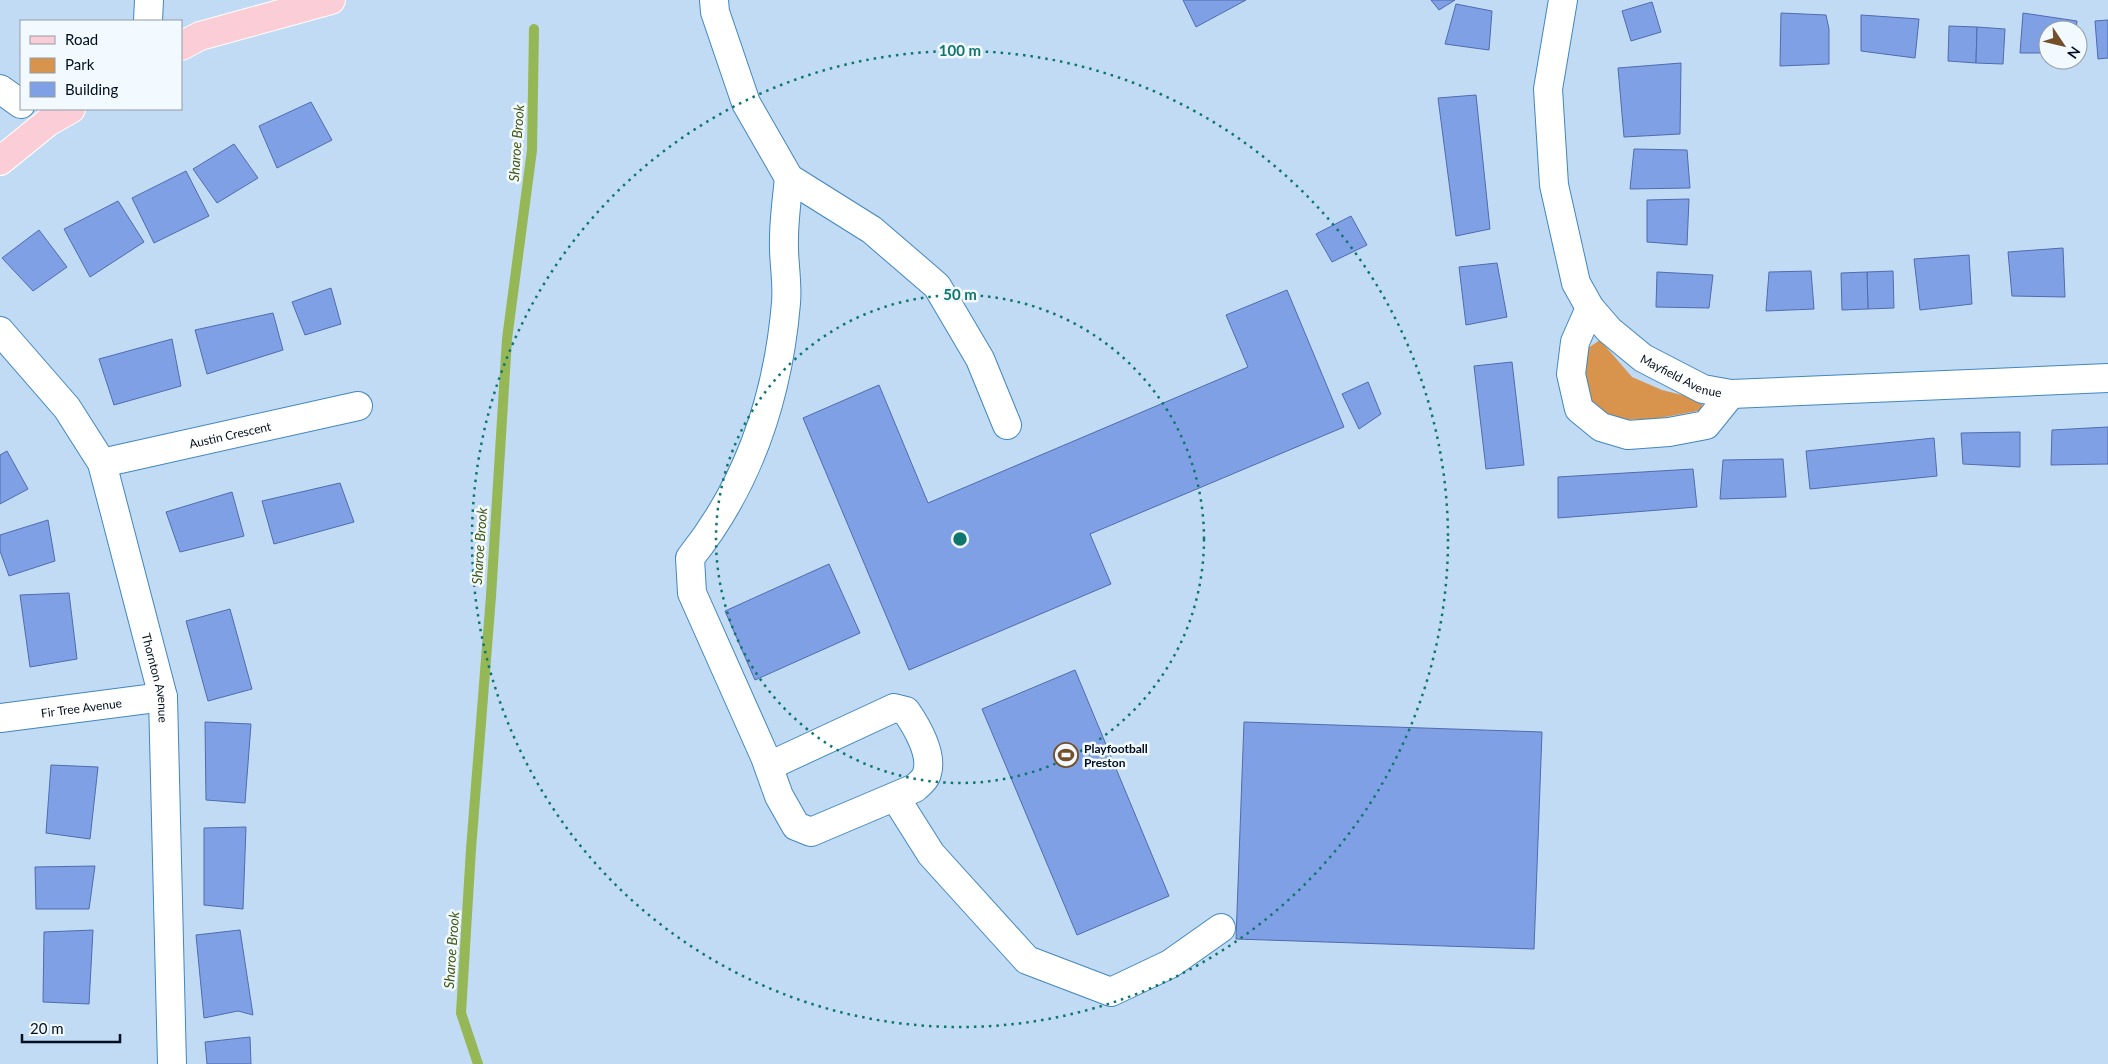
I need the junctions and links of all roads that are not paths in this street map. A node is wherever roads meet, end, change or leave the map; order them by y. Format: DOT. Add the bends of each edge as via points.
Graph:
graph roads {
  1 [pos="149,0"];
  2 [pos="331,0"];
  3 [pos="714,0"];
  4 [pos="1563,0"];
  5 [pos="148,20"];
  6 [pos="182,45"];
  7 [pos="0,89"];
  8 [pos="20,103"];
  9 [pos="66,110"];
  10 [pos="38,116"];
  11 [pos="0,161"];
  12 [pos="789,178"];
  13 [pos="1590,308"];
  14 [pos="0,331"];
  15 [pos="2108,378"];
  16 [pos="1732,394"];
  17 [pos="358,406"];
  18 [pos="1007,425"];
  19 [pos="102,463"];
  20 [pos="163,697"];
  21 [pos="0,718"];
  22 [pos="769,766"];
  23 [pos="895,797"];
  24 [pos="1220,928"];
  25 [pos="172,1064"];
  1 -- 5 [label="street"];
  2 -- 6 [label="main road" via="200,36"];
  3 -- 12 [label="street" via="746,103"];
  4 -- 13 [label="street, Mayfield Avenue" via="1548,89 1554,186 1576,283"];
  7 -- 8 [label="street"];
  9 -- 10 [label="main road"];
  10 -- 11 [label="main road"];
  12 -- 18 [label="street" via="872,230 937,286 980,359"];
  12 -- 22 [label="street" via="784,239 786,301 778,364 762,431 733,494 710,533 690,558 692,593"];
  13 -- 16 [label="street, Mayfield Avenue" via="1643,358 1703,389"];
  13 -- 16 [label="street" via="1575,342 1571,374 1579,409 1601,426 1628,435 1706,425"];
  14 -- 19 [label="street, Thornton Avenue" via="67,408"];
  15 -- 16 [label="street, Mayfield Avenue"];
  17 -- 19 [label="street, Austin Crescent"];
  19 -- 20 [label="street, Thornton Avenue"];
  20 -- 21 [label="street, Fir Tree Avenue"];
  20 -- 25 [label="street, Thornton Avenue"];
  22 -- 23 [label="street" via="779,796 796,826 811,832"];
  22 -- 23 [label="street" via="894,708 906,710 928,758 927,775 915,788"];
  23 -- 24 [label="street" via="931,854 1027,960 1111,992 1170,964"];
}
